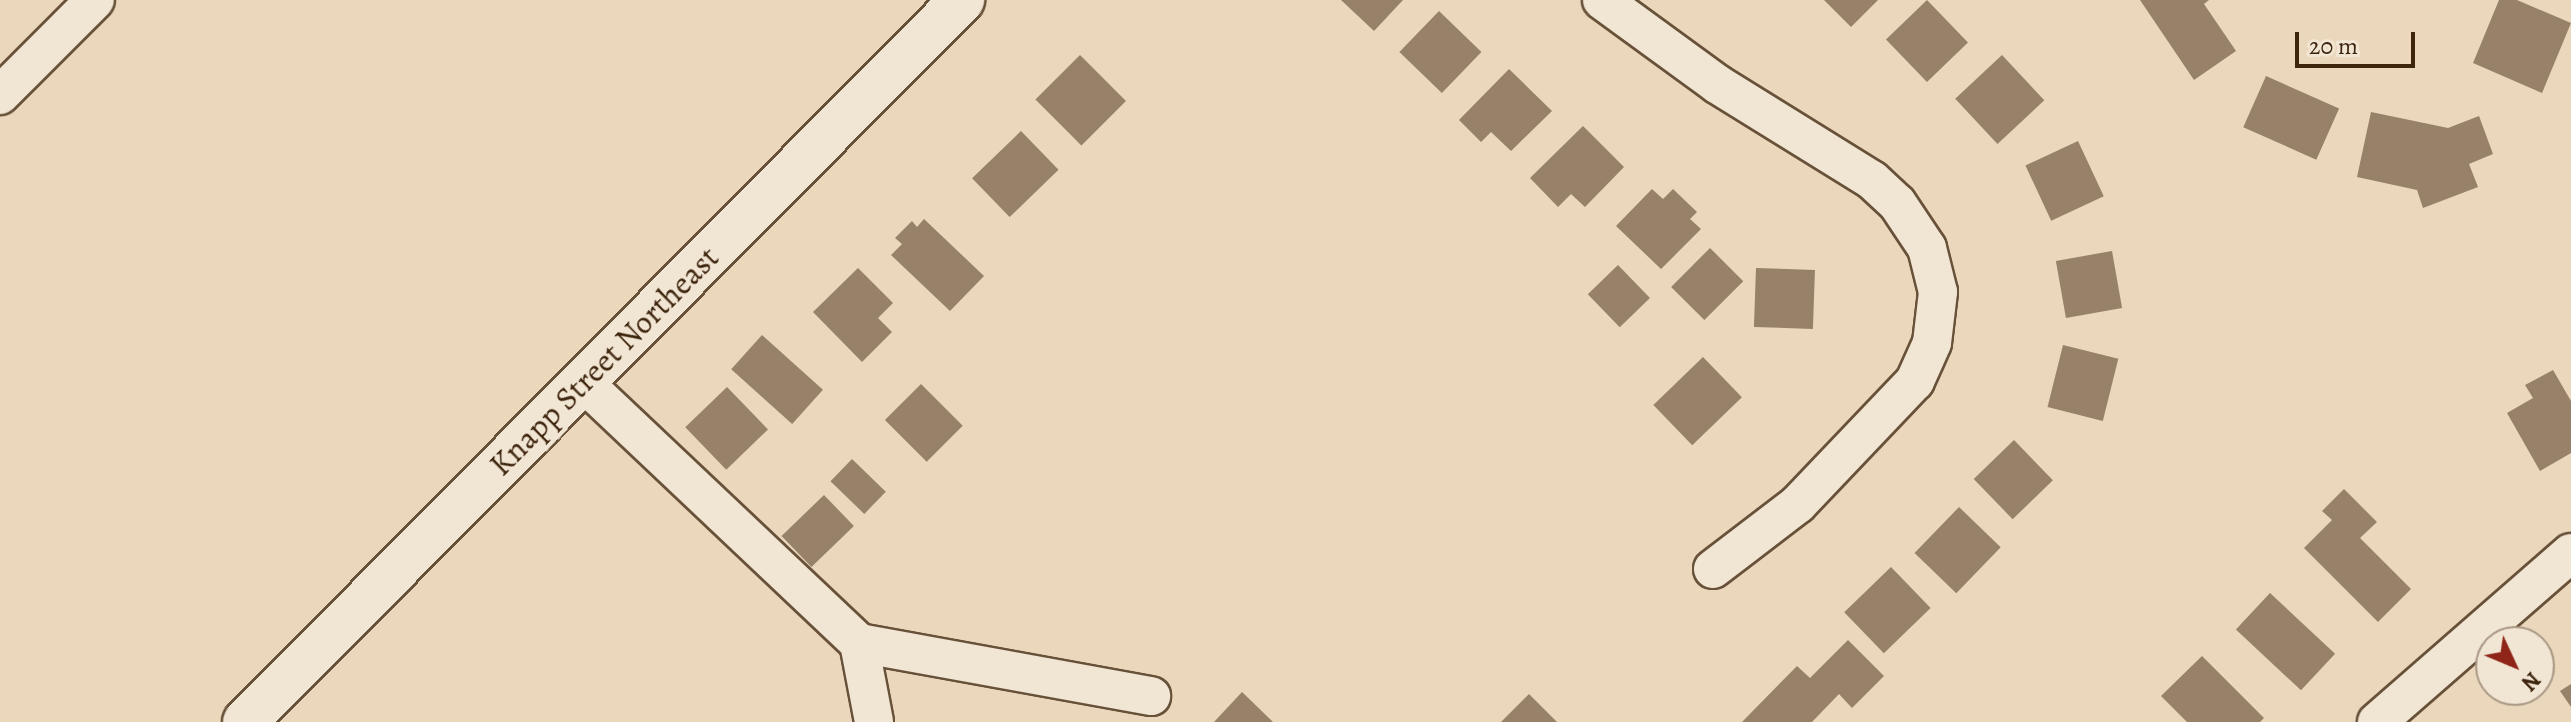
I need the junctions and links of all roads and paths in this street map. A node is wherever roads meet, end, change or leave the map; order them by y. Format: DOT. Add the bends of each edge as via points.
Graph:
graph roads {
  1 [pos="95,0"];
  2 [pos="962,0"];
  3 [pos="1602,0"];
  4 [pos="0,95"];
  5 [pos="583,382"];
  6 [pos="2571,553"];
  7 [pos="1713,569"];
  8 [pos="859,643"];
  9 [pos="1151,696"];
  10 [pos="245,722"];
  11 [pos="874,722"];
  12 [pos="2377,722"];
  1 -- 4 [label="street"];
  2 -- 5 [label="street, Knapp Street Northeast"];
  3 -- 7 [label="street" via="1717,84 1872,180 1897,203 1927,248 1938,292 1932,343 1915,381 1798,504"];
  5 -- 8 [label="street"];
  5 -- 10 [label="street, Knapp Street Northeast"];
  6 -- 12 [label="street"];
  8 -- 9 [label="street"];
  8 -- 11 [label="street"];
}
